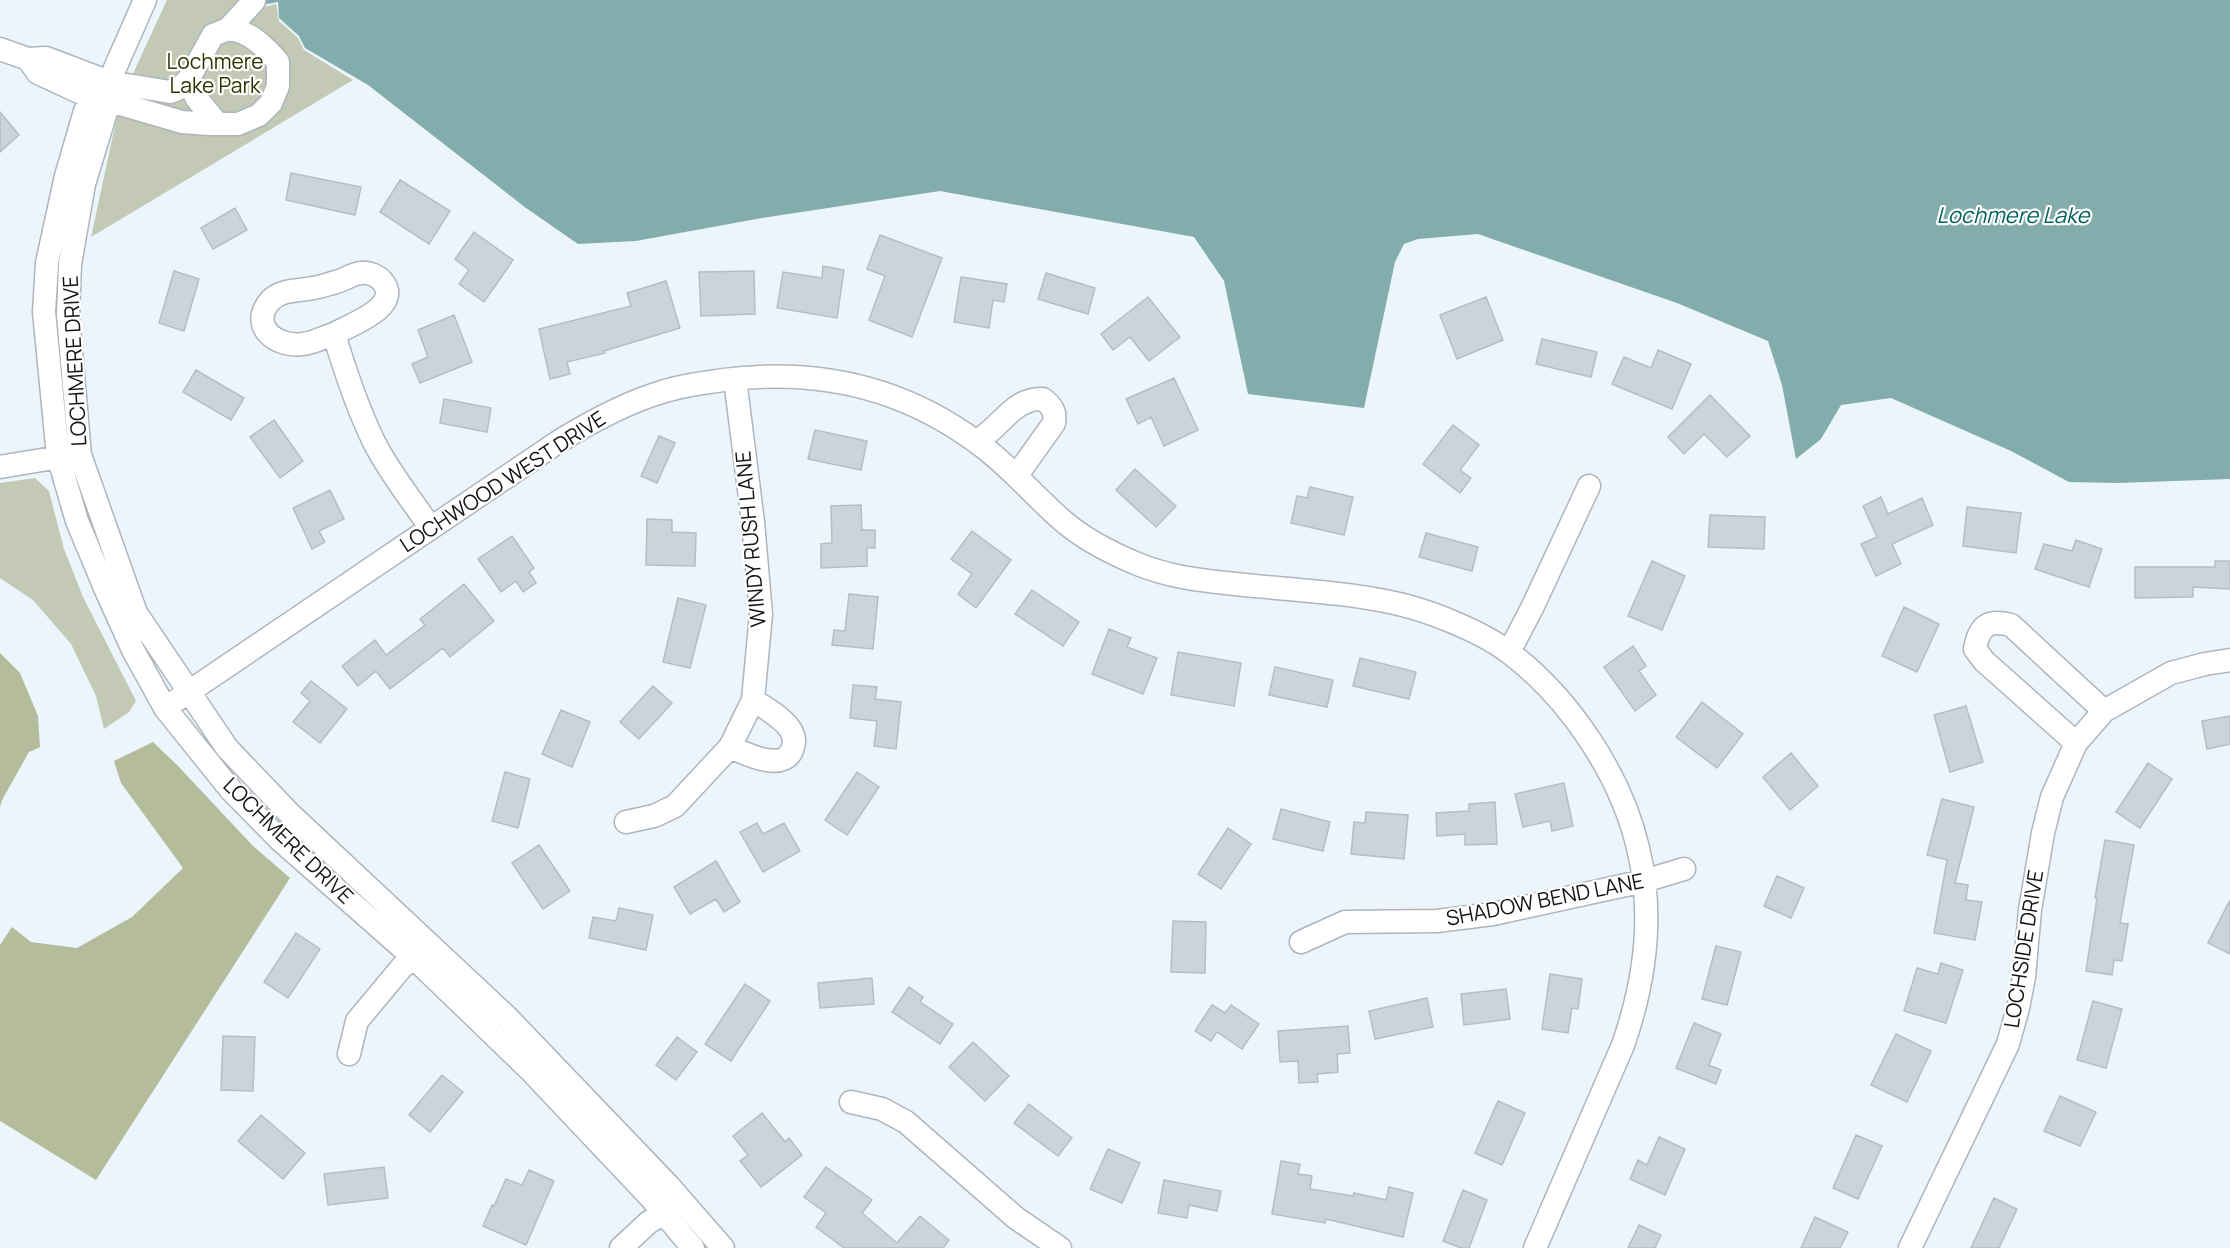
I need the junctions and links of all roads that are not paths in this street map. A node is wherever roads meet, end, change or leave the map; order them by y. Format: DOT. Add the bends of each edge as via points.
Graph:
graph roads {
  1 [pos="145,0"];
  2 [pos="254,1"];
  3 [pos="228,29"];
  4 [pos="0,49"];
  5 [pos="188,80"];
  6 [pos="105,91"];
  7 [pos="217,123"];
  8 [pos="334,334"];
  9 [pos="735,379"];
  10 [pos="976,441"];
  11 [pos="68,455"];
  12 [pos="0,467"];
  13 [pos="1017,475"];
  14 [pos="1589,486"];
  15 [pos="430,527"];
  16 [pos="1509,652"];
  17 [pos="2230,660"];
  18 [pos="189,692"];
  19 [pos="753,700"];
  20 [pos="165,708"];
  21 [pos="2104,711"];
  22 [pos="2076,742"];
  23 [pos="730,747"];
  24 [pos="626,822"];
  25 [pos="1684,869"];
  26 [pos="1644,881"];
  27 [pos="1301,942"];
  28 [pos="422,951"];
  29 [pos="349,1054"];
  30 [pos="851,1102"];
  31 [pos="674,1209"];
  32 [pos="621,1248"];
  33 [pos="693,1248"];
  34 [pos="723,1248"];
  35 [pos="1060,1248"];
  36 [pos="1535,1248"];
  37 [pos="1910,1248"];
  1 -- 6 [label="street"];
  2 -- 3 [label="street"];
  3 -- 5 [label="street" via="213,35"];
  3 -- 7 [label="street" via="248,35 268,50 278,62 278,86 271,103 259,115 238,124"];
  4 -- 6 [label="street" via="28,59 46,58"];
  5 -- 6 [label="street" via="170,92"];
  5 -- 7 [label="street" via="197,99"];
  6 -- 7 [label="street" via="182,122"];
  6 -- 11 [label="street, LOCHMERE DRIVE" via="105,115 84,184 70,264"];
  8 -- 8 [label="street" via="379,310 386,301 387,289 373,274 360,273 313,288 284,292 270,301 263,316 264,329 285,344 304,344"];
  8 -- 15 [label="street" via="350,386 375,443"];
  9 -- 10 [label="street, LOCHWOOD WEST DRIVE" via="801,376 870,389 924,409"];
  9 -- 15 [label="street, LOCHWOOD WEST DRIVE" via="664,391 593,421"];
  9 -- 19 [label="street, WINDY RUSH LANE" via="761,614"];
  10 -- 13 [label="street, LOCHWOOD WEST DRIVE"];
  10 -- 13 [label="street" via="1028,400 1043,399 1052,406 1054,423"];
  11 -- 12 [label="street"];
  11 -- 18 [label="street, LOCHMERE DRIVE" via="136,613"];
  11 -- 20 [label="street, LOCHMERE DRIVE" via="77,521 133,650"];
  13 -- 16 [label="street, LOCHWOOD WEST DRIVE" via="1064,522 1112,553 1161,573 1403,605 1463,627"];
  14 -- 16 [label="street"];
  15 -- 18 [label="street, LOCHWOOD WEST DRIVE"];
  16 -- 26 [label="street, LOCHWOOD WEST DRIVE" via="1567,709 1593,744 1632,826"];
  17 -- 21 [label="street, LOCHSIDE DRIVE" via="2171,673"];
  18 -- 20 [label="street, LOCHWOOD WEST DRIVE"];
  18 -- 28 [label="street, LOCHMERE DRIVE" via="227,748"];
  19 -- 23 [label="street, WINDY RUSH LANE"];
  19 -- 23 [label="street" via="790,728 794,737 792,751 777,761 753,757"];
  20 -- 28 [label="street, LOCHMERE DRIVE" via="230,789 273,833"];
  21 -- 22 [label="street, LOCHSIDE DRIVE"];
  21 -- 22 [label="street" via="2011,625 1998,622 1983,628 1975,649 1984,661"];
  22 -- 37 [label="street, LOCHSIDE DRIVE" via="2052,797 2043,833 2024,977 2008,1044"];
  23 -- 24 [label="street, WINDY RUSH LANE" via="675,806"];
  25 -- 26 [label="street, SHADOW BEND LANE"];
  26 -- 27 [label="street, SHADOW BEND LANE" via="1464,918 1345,922"];
  26 -- 36 [label="street, LOCHWOOD WEST DRIVE" via="1645,951 1633,1015"];
  28 -- 29 [label="street" via="402,967 357,1021"];
  28 -- 31 [label="street, LOCHMERE DRIVE" via="507,1017 668,1185"];
  30 -- 35 [label="street" via="882,1109 906,1122 1016,1218"];
  31 -- 32 [label="street" via="650,1222"];
  31 -- 33 [label="street, LOCHMERE DRIVE"];
  31 -- 34 [label="street, LOCHMERE DRIVE"];
}
